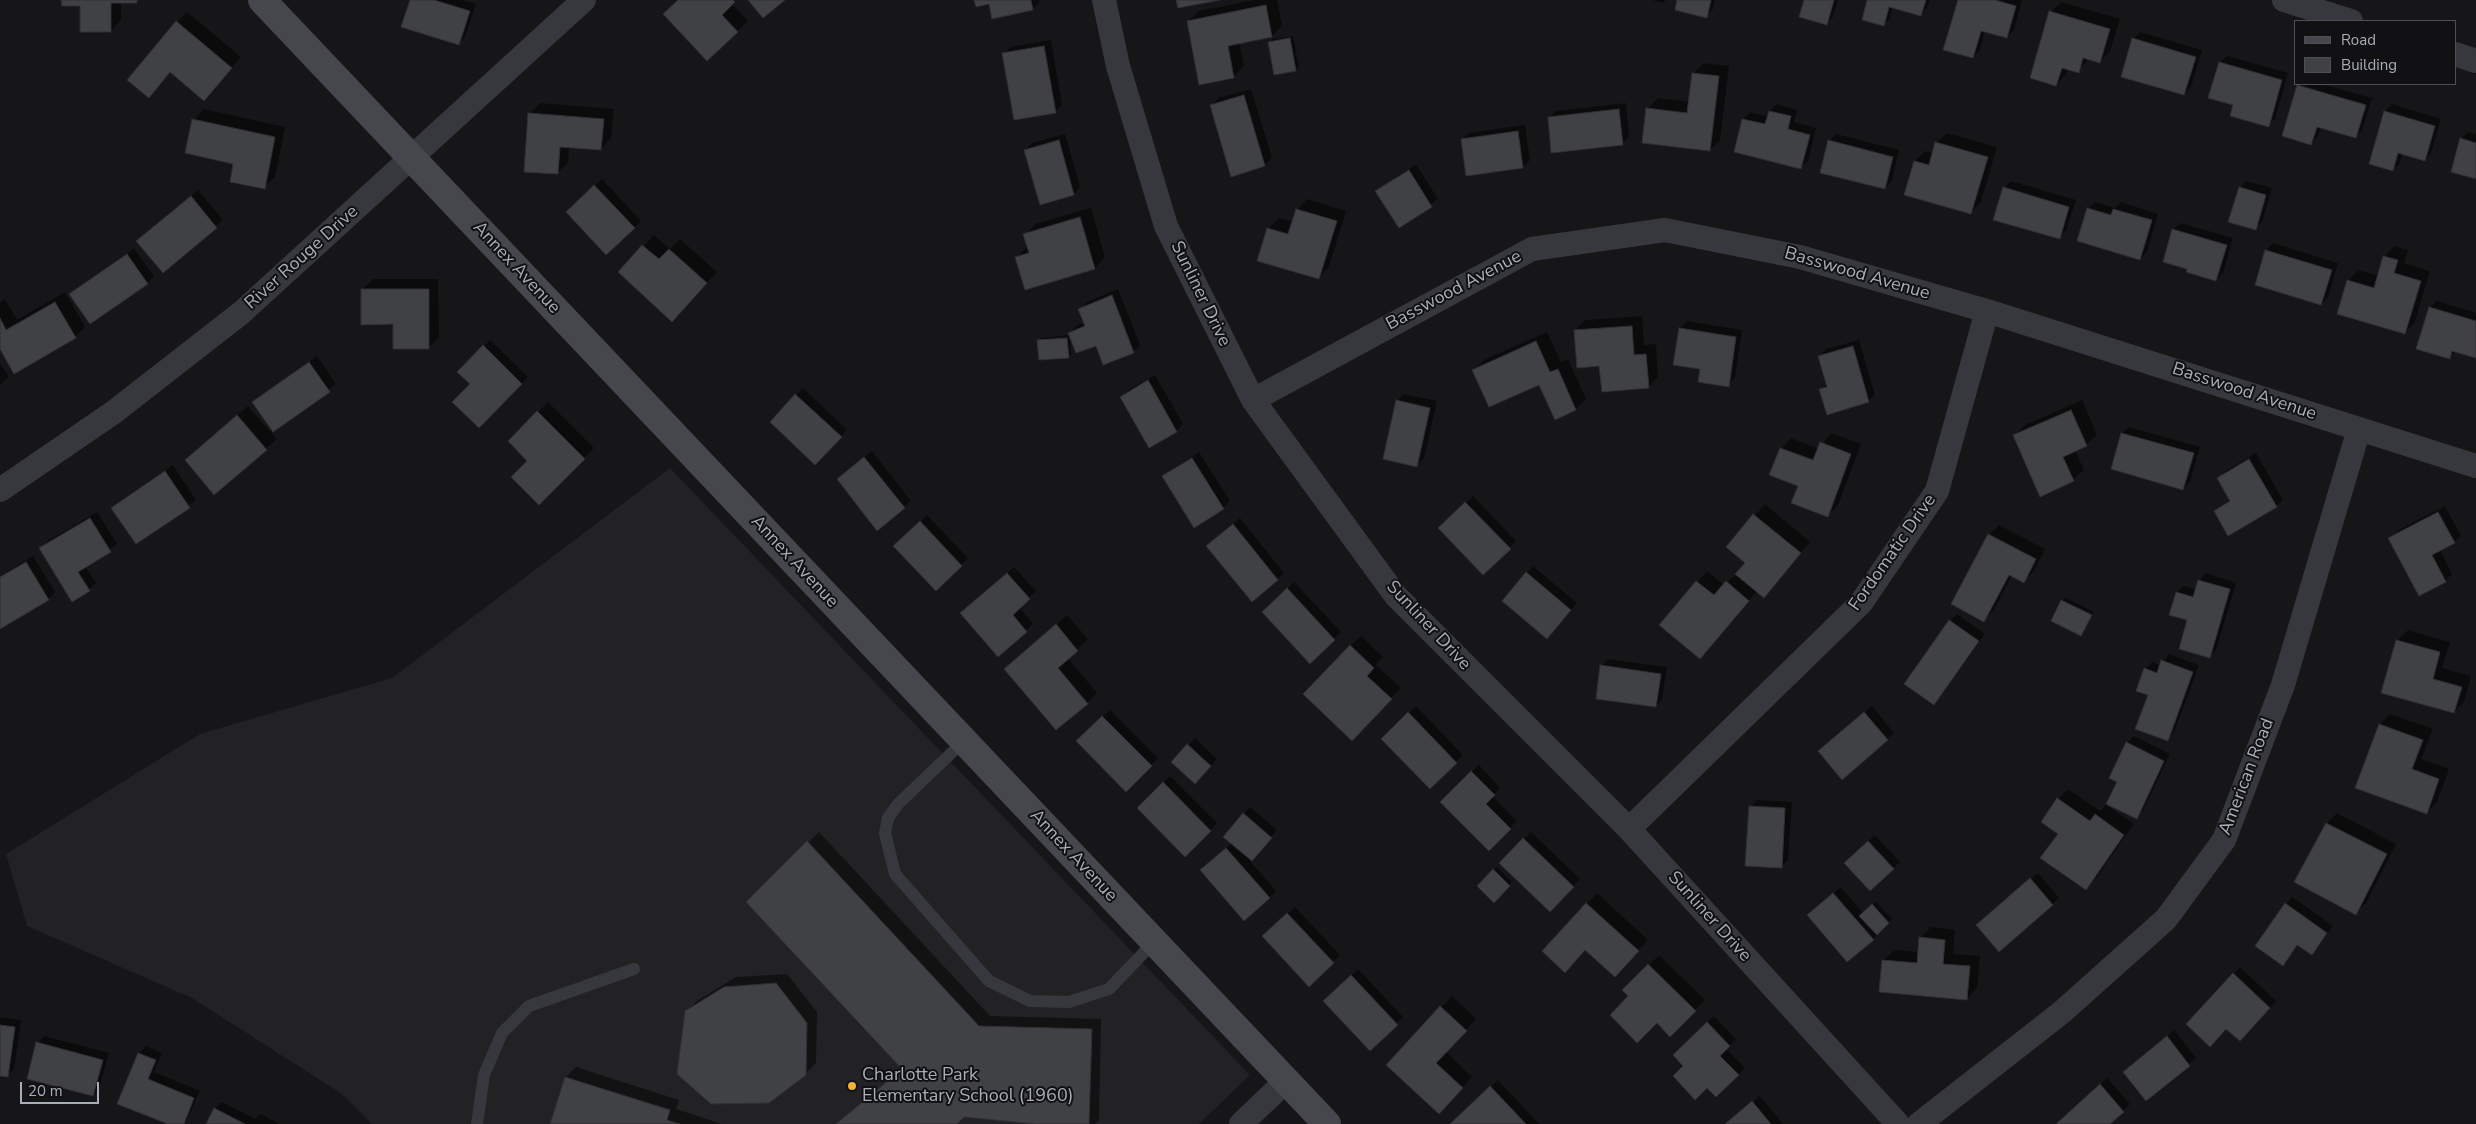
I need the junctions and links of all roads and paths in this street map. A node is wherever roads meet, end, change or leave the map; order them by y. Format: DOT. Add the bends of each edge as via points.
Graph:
graph roads {
  1 [pos="262,0"];
  2 [pos="584,0"];
  3 [pos="1104,0"];
  4 [pos="2284,0"];
  5 [pos="2347,20"];
  6 [pos="2456,54"];
  7 [pos="2476,61"];
  8 [pos="412,158"];
  9 [pos="1987,311"];
  10 [pos="1253,400"];
  11 [pos="2359,428"];
  12 [pos="2476,466"];
  13 [pos="0,490"];
  14 [pos="964,741"];
  15 [pos="1629,829"];
  16 [pos="1154,942"];
  17 [pos="634,969"];
  18 [pos="1287,1080"];
  19 [pos="478,1124"];
  20 [pos="1241,1124"];
  21 [pos="1327,1124"];
  22 [pos="1898,1124"];
  23 [pos="1919,1124"];
  1 -- 8 [label="street, Annex Avenue"];
  2 -- 8 [label="street, River Rouge Drive"];
  3 -- 10 [label="street, Sunliner Drive" via="1118,66 1166,226"];
  4 -- 5 [label="street"];
  6 -- 7 [label="street"];
  8 -- 13 [label="street, River Rouge Drive" via="241,313 114,412"];
  8 -- 14 [label="street, Annex Avenue"];
  9 -- 10 [label="street, Basswood Avenue" via="1800,257 1665,230 1532,249"];
  9 -- 11 [label="street, Basswood Avenue"];
  9 -- 15 [label="street, Fordomatic Drive" via="1937,491 1861,603"];
  10 -- 15 [label="street, Sunliner Drive" via="1396,596"];
  11 -- 12 [label="street, Basswood Avenue"];
  11 -- 23 [label="street, American Road" via="2283,685 2224,840 2166,918 2062,1012"];
  14 -- 16 [label="street, Annex Avenue"];
  14 -- 16 [label="lane" via="898,804 888,818 885,833 895,874 989,982 1030,1001 1069,1002 1109,988"];
  15 -- 22 [label="street, Sunliner Drive"];
  16 -- 18 [label="street, Annex Avenue"];
  17 -- 19 [label="lane" via="529,1006 502,1033 484,1075"];
  18 -- 20 [label="street"];
  18 -- 21 [label="street, Annex Avenue"];
}
